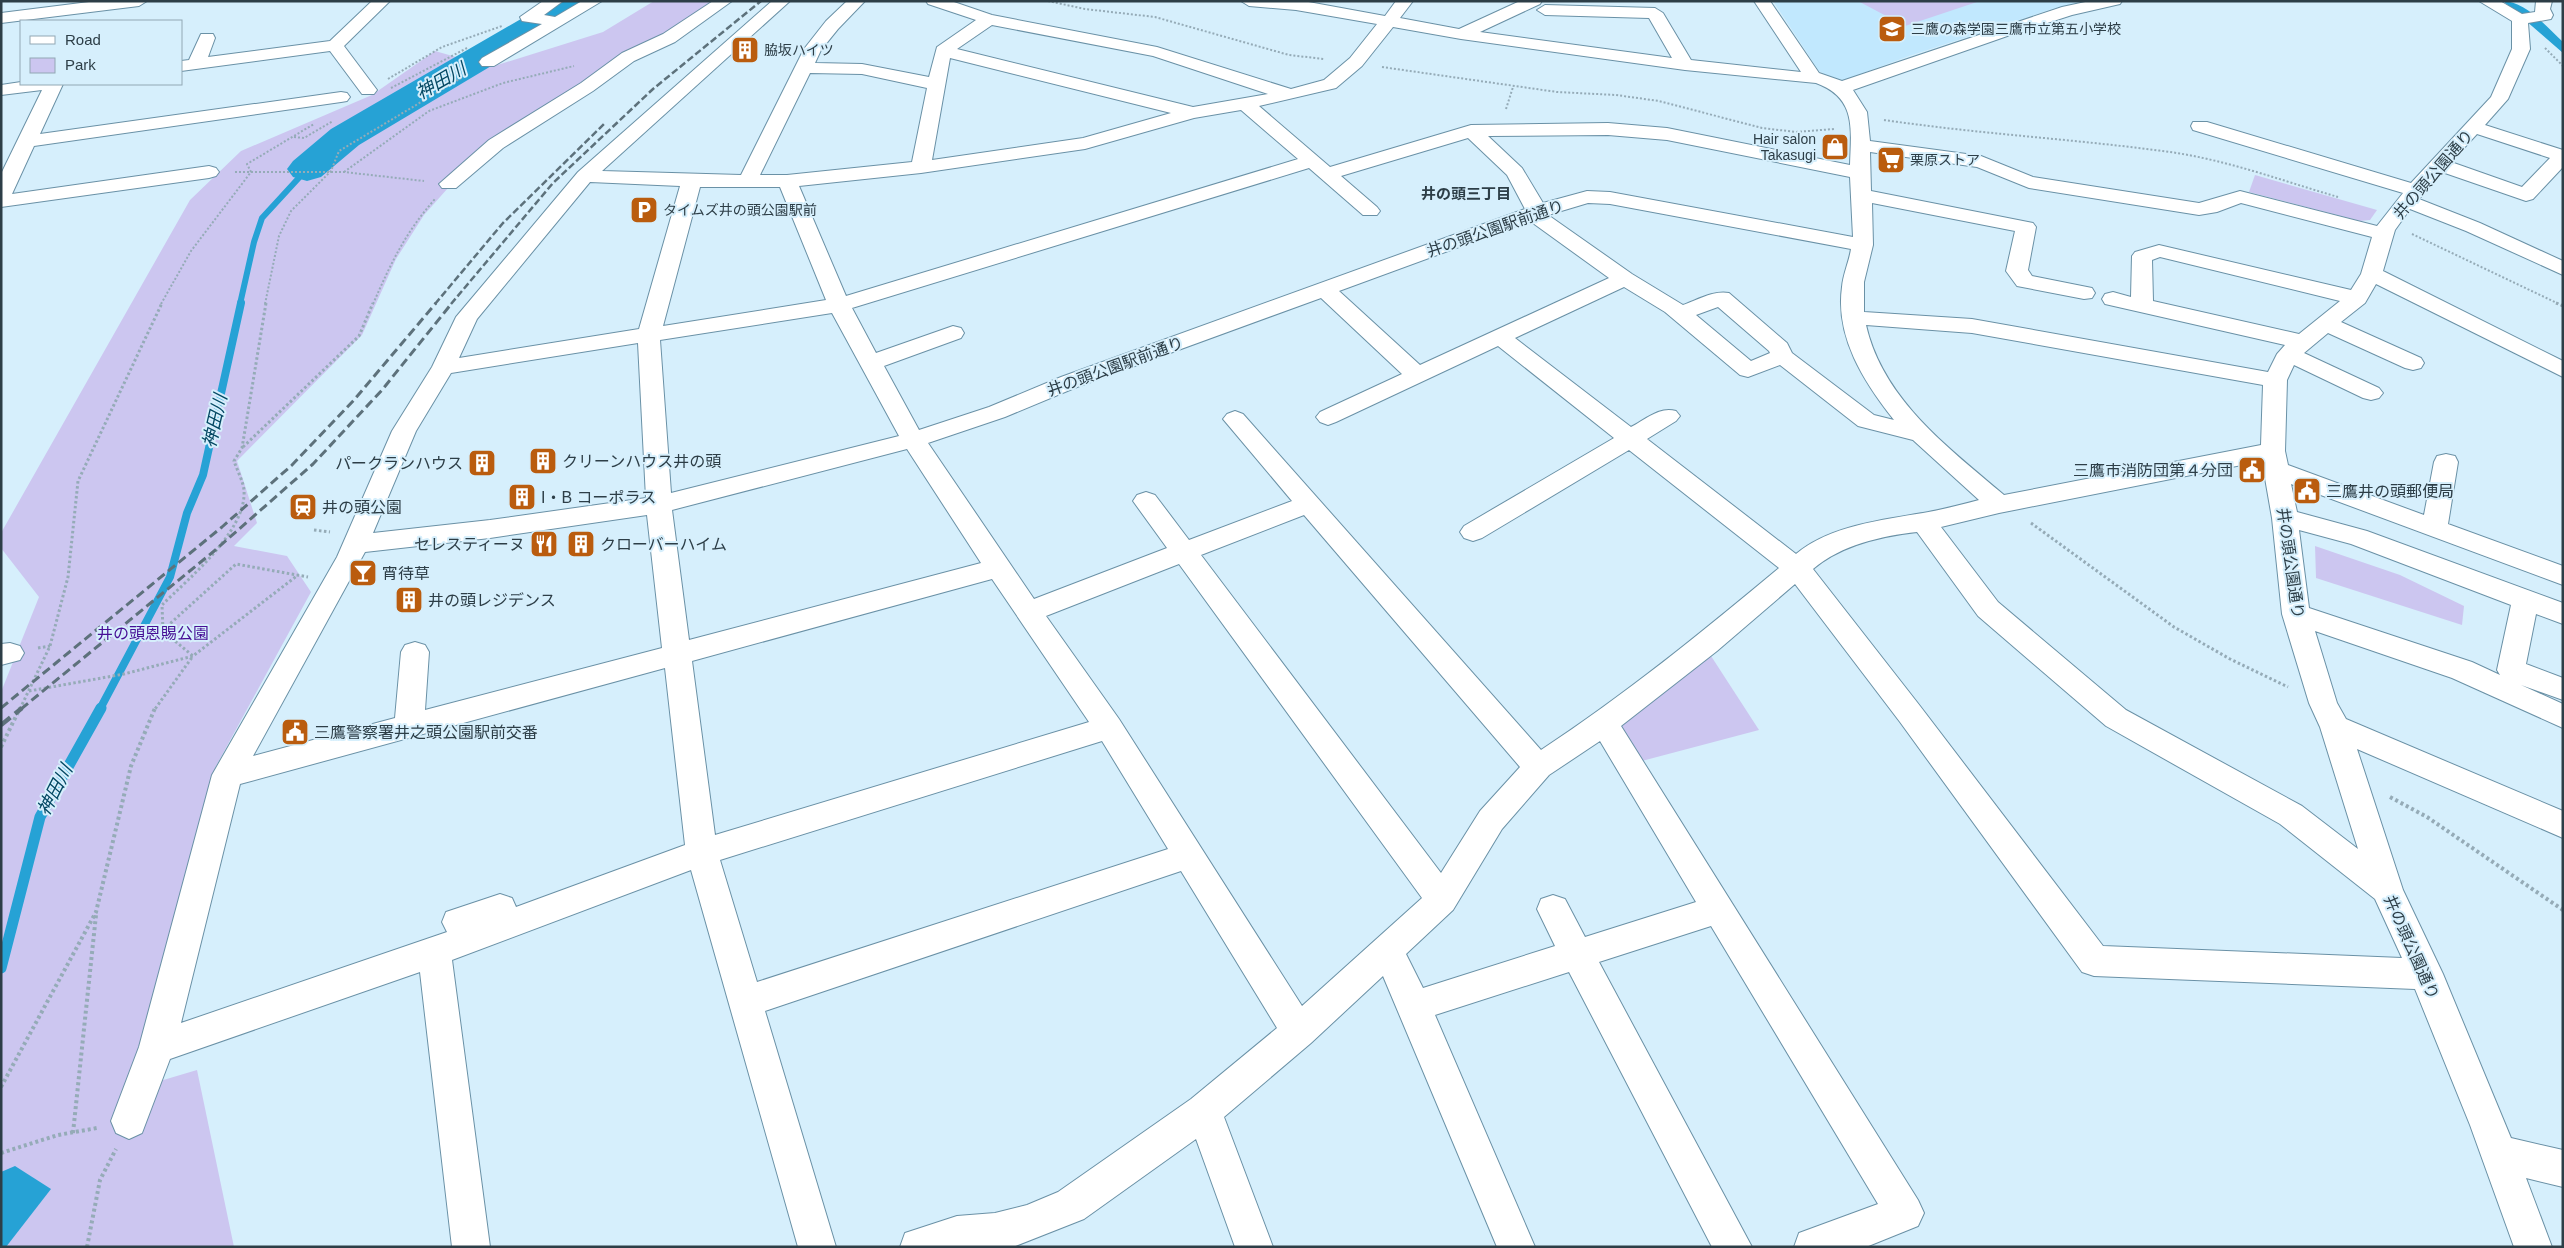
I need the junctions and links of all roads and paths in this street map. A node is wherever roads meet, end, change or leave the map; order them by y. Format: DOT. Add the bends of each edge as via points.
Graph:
graph roads {
  1 [pos="139,1"];
  2 [pos="382,1"];
  3 [pos="555,1"];
  4 [pos="594,1"];
  5 [pos="724,1"];
  6 [pos="782,1"];
  7 [pos="857,1"];
  8 [pos="934,1"];
  9 [pos="1048,1"];
  10 [pos="1405,1"];
  11 [pos="1762,1"];
  12 [pos="2114,1"];
  13 [pos="2487,1"];
  14 [pos="1254,2"];
  15 [pos="1539,5"];
  16 [pos="89,10"];
  17 [pos="2538,15"];
  18 [pos="1,18"];
  19 [pos="1243,18"];
  20 [pos="989,19"];
  21 [pos="544,20"];
  22 [pos="1389,22"];
  23 [pos="496,33"];
  24 [pos="1461,34"];
  25 [pos="207,38"];
  26 [pos="336,45"];
  27 [pos="470,47"];
  28 [pos="943,51"];
  29 [pos="488,62"];
  30 [pos="1356,62"];
  31 [pos="188,65"];
  32 [pos="577,65"];
  33 [pos="1685,65"];
  34 [pos="804,68"];
  35 [pos="1812,76"];
  36 [pos="936,84"];
  37 [pos="40,85"];
  38 [pos="54,85"];
  39 [pos="1840,88"];
  40 [pos="1,90"];
  41 [pos="368,90"];
  42 [pos="388,90"];
  43 [pos="1290,95"];
  44 [pos="341,97"];
  45 [pos="1244,103"];
  46 [pos="1192,113"];
  47 [pos="338,118"];
  48 [pos="2200,126"];
  49 [pos="2474,127"];
  50 [pos="1471,131"];
  51 [pos="1860,131"];
  52 [pos="294,137"];
  53 [pos="27,141"];
  54 [pos="2562,156"];
  55 [pos="2438,164"];
  56 [pos="921,167"];
  57 [pos="1320,167"];
  58 [pos="209,172"];
  59 [pos="252,172"];
  60 [pos="332,172"];
  61 [pos="344,172"];
  62 [pos="1860,173"];
  63 [pos="585,176"];
  64 [pos="691,181"];
  65 [pos="787,181"];
  66 [pos="747,182"];
  67 [pos="449,184"];
  68 [pos="1861,194"];
  69 [pos="1,195"];
  70 [pos="2411,195"];
  71 [pos="2340,198"];
  72 [pos="1,201"];
  73 [pos="1370,211"];
  74 [pos="1536,212"];
  75 [pos="2387,229"];
  76 [pos="1863,245"];
  77 [pos="2563,269"];
  78 [pos="2372,274"];
  79 [pos="1624,279"];
  80 [pos="1323,288"];
  81 [pos="2084,293"];
  82 [pos="2356,298"];
  83 [pos="2113,299"];
  84 [pos="839,304"];
  85 [pos="2142,305"];
  86 [pos="2563,306"];
  87 [pos="1679,314"];
  88 [pos="1853,318"];
  89 [pos="2324,323"];
  90 [pos="952,333"];
  91 [pos="649,335"];
  92 [pos="1500,337"];
  93 [pos="2295,348"];
  94 [pos="1782,356"];
  95 [pos="869,363"];
  96 [pos="2413,363"];
  97 [pos="443,367"];
  98 [pos="2563,370"];
  99 [pos="1418,376"];
  100 [pos="2275,380"];
  101 [pos="2371,393"];
  102 [pos="1668,416"];
  103 [pos="1328,417"];
  104 [pos="1235,419"];
  105 [pos="1918,434"];
  106 [pos="1631,439"];
  107 [pos="913,440"];
  108 [pos="242,448"];
  109 [pos="2275,461"];
  110 [pos="2446,462"];
  111 [pos="1146,501"];
  112 [pos="1310,503"];
  113 [pos="1999,504"];
  114 [pos="658,505"];
  115 [pos="2285,518"];
  116 [pos="1924,522"];
  117 [pos="2434,528"];
  118 [pos="314,530"];
  119 [pos="1473,532"];
  120 [pos="347,539"];
  121 [pos="1184,552"];
  122 [pos="998,568"];
  123 [pos="1798,569"];
  124 [pos="298,575"];
  125 [pos="2563,576"];
  126 [pos="314,578"];
  127 [pos="2525,601"];
  128 [pos="1029,612"];
  129 [pos="2296,614"];
  130 [pos="2563,614"];
  131 [pos="163,631"];
  132 [pos="415,652"];
  133 [pos="677,653"];
  134 [pos="193,656"];
  135 [pos="2563,690"];
  136 [pos="28,691"];
  137 [pos="2329,715"];
  138 [pos="2563,717"];
  139 [pos="1604,723"];
  140 [pos="1109,727"];
  141 [pos="409,728"];
  142 [pos="1,747"];
  143 [pos="1538,767"];
  144 [pos="227,775"];
  145 [pos="2350,777"];
  146 [pos="2563,825"];
  147 [pos="702,852"];
  148 [pos="1189,855"];
  149 [pos="2387,890"];
  150 [pos="1442,900"];
  151 [pos="1553,909"];
  152 [pos="1718,909"];
  153 [pos="2563,910"];
  154 [pos="96,912"];
  155 [pos="458,922"];
  156 [pos="508,924"];
  157 [pos="1387,950"];
  158 [pos="434,952"];
  159 [pos="1577,955"];
  160 [pos="2426,974"];
  161 [pos="745,1002"];
  162 [pos="1414,1006"];
  163 [pos="1299,1032"];
  164 [pos="157,1047"];
  165 [pos="1,1087"];
  166 [pos="1204,1111"];
  167 [pos="130,1122"];
  168 [pos="73,1133"];
  169 [pos="1,1153"];
  170 [pos="2499,1153"];
  171 [pos="2563,1169"];
  172 [pos="87,1247"];
  173 [pos="471,1247"];
  174 [pos="817,1247"];
  175 [pos="920,1247"];
  176 [pos="1254,1247"];
  177 [pos="1516,1247"];
  178 [pos="1733,1247"];
  179 [pos="1813,1247"];
  180 [pos="2533,1247"];
  1 -- 16 [label="street"];
  2 -- 26 [label="street"];
  3 -- 21 [label="street"];
  4 -- 21 [label="street"];
  5 -- 67 [label="street" via="669,38 628,57 496,144"];
  6 -- 63 [label="street"];
  7 -- 34 [label="street" via="832,24 812,49"];
  8 -- 20 [label="street"];
  9 -- 30 [label="path" via="1155,18 1289,55"];
  10 -- 22 [label="street"];
  11 -- 35 [label="street"];
  12 -- 39 [label="street" via="2016,27"];
  13 -- 17 [label="street"];
  14 -- 19 [label="street"];
  14 -- 22 [label="street" via="1296,5"];
  15 -- 24 [label="street"];
  15 -- 33 [label="street" via="1656,13"];
  16 -- 18 [label="street"];
  17 -- 49 [label="street, 井の頭公園通り" via="2506,86"];
  20 -- 28 [label="street"];
  20 -- 43 [label="street" via="1157,52"];
  21 -- 23 [label="path"];
  21 -- 29 [label="street"];
  22 -- 24 [label="street"];
  22 -- 30 [label="street"];
  24 -- 33 [label="street"];
  25 -- 31 [label="street"];
  26 -- 31 [label="street"];
  26 -- 41 [label="street"];
  27 -- 42 [label="path"];
  28 -- 36 [label="street"];
  28 -- 46 [label="street"];
  29 -- 60 [label="path" via="350,143 339,151"];
  30 -- 43 [label="street" via="1330,84"];
  30 -- 51 [label="path" via="1530,89 1659,101 1762,128 1796,132"];
  32 -- 61 [label="path" via="503,83 428,111"];
  33 -- 35 [label="street"];
  34 -- 36 [label="street" via="862,69"];
  34 -- 66 [label="street"];
  35 -- 39 [label="street"];
  36 -- 56 [label="street"];
  37 -- 40 [label="street"];
  38 -- 53 [label="street"];
  39 -- 51 [label="street" via="1853,100"];
  43 -- 45 [label="street"];
  44 -- 53 [label="street"];
  45 -- 46 [label="street"];
  45 -- 57 [label="street"];
  46 -- 56 [label="street" via="1086,143"];
  47 -- 52 [label="path" via="304,138"];
  48 -- 70 [label="street" via="2274,140"];
  49 -- 54 [label="street"];
  49 -- 55 [label="street, 井の頭公園通り"];
  50 -- 57 [label="street"];
  50 -- 62 [label="street" via="1608,129 1667,134"];
  50 -- 74 [label="street" via="1515,172"];
  51 -- 62 [label="street"];
  51 -- 71 [label="path" via="1966,132 2171,152"];
  51 -- 75 [label="street" via="1981,162 2029,182 2199,209 2240,197"];
  53 -- 69 [label="street"];
  54 -- 55 [label="street" via="2526,195"];
  55 -- 70 [label="street, 井の頭公園通り"];
  56 -- 65 [label="street"];
  57 -- 73 [label="street"];
  57 -- 84 [label="street"];
  58 -- 59 [label="path"];
  58 -- 72 [label="street"];
  59 -- 60 [label="path"];
  59 -- 136 [label="path" via="191,251 152,323 78,481 68,577 50,646"];
  60 -- 61 [label="path"];
  60 -- 108 [label="path" via="292,211 279,236"];
  61 -- 67 [label="path"];
  62 -- 68 [label="street"];
  63 -- 64 [label="street"];
  63 -- 97 [label="street" via="467,317"];
  64 -- 66 [label="street"];
  64 -- 91 [label="street"];
  65 -- 66 [label="street"];
  65 -- 84 [label="street"];
  67 -- 108 [label="path" via="419,217 396,253 359,336"];
  68 -- 76 [label="street"];
  68 -- 81 [label="street" via="2026,227 2017,271 2025,281"];
  70 -- 75 [label="street, 井の頭公園通り"];
  70 -- 77 [label="street"];
  74 -- 76 [label="street, 井の頭公園駅前通り" via="1587,197 1610,198"];
  74 -- 79 [label="street"];
  74 -- 80 [label="street, 井の頭公園駅前通り"];
  75 -- 78 [label="street, 井の頭公園通り"];
  75 -- 86 [label="path"];
  76 -- 88 [label="street" via="1852,283"];
  78 -- 82 [label="street, 井の頭公園通り"];
  78 -- 98 [label="street"];
  79 -- 87 [label="street"];
  79 -- 92 [label="street"];
  80 -- 99 [label="street"];
  80 -- 107 [label="street, 井の頭公園駅前通り" via="997,412"];
  82 -- 85 [label="street" via="2159,251 2142,256"];
  82 -- 89 [label="street, 井の頭公園通り"];
  83 -- 85 [label="street"];
  84 -- 91 [label="street"];
  84 -- 95 [label="street"];
  85 -- 93 [label="street"];
  87 -- 94 [label="street" via="1748,370"];
  87 -- 94 [label="street" via="1721,298 1779,348"];
  88 -- 100 [label="street" via="1972,326"];
  88 -- 105 [label="street" via="1863,354 1880,384"];
  89 -- 93 [label="street, 井の頭公園通り"];
  89 -- 96 [label="street"];
  90 -- 95 [label="street"];
  91 -- 97 [label="street"];
  91 -- 114 [label="street"];
  92 -- 99 [label="street"];
  92 -- 106 [label="street"];
  93 -- 100 [label="street, 井の頭公園通り"];
  93 -- 101 [label="street"];
  94 -- 105 [label="street" via="1866,421"];
  95 -- 107 [label="street"];
  97 -- 120 [label="street" via="404,431"];
  99 -- 103 [label="street"];
  100 -- 109 [label="street, 井の頭公園通り"];
  102 -- 106 [label="street"];
  104 -- 112 [label="street"];
  105 -- 113 [label="street"];
  106 -- 119 [label="street"];
  106 -- 123 [label="street"];
  107 -- 114 [label="street, 井の頭公園駅前通り"];
  107 -- 122 [label="street"];
  108 -- 131 [label="path" via="234,461 244,492 236,522 162,605"];
  109 -- 113 [label="street"];
  109 -- 115 [label="street, 井の頭公園通り"];
  109 -- 117 [label="street"];
  110 -- 117 [label="street"];
  111 -- 121 [label="street"];
  112 -- 121 [label="street"];
  112 -- 143 [label="street"];
  113 -- 116 [label="street"];
  113 -- 137 [label="path" via="2019,514 2139,604 2199,642"];
  114 -- 120 [label="street, 井の頭公園駅前通り" via="539,522"];
  114 -- 133 [label="street"];
  115 -- 127 [label="street" via="2358,537"];
  115 -- 129 [label="street, 井の頭公園通り"];
  116 -- 123 [label="street" via="1883,527 1819,549"];
  116 -- 149 [label="street" via="1988,609 2116,718 2291,815"];
  117 -- 125 [label="street"];
  118 -- 120 [label="path"];
  120 -- 144 [label="street"];
  121 -- 128 [label="street"];
  121 -- 150 [label="street"];
  122 -- 128 [label="street"];
  122 -- 133 [label="street"];
  123 -- 139 [label="street"];
  123 -- 160 [label="street" via="2094,961"];
  124 -- 126 [label="path"];
  124 -- 131 [label="path" via="236,564"];
  124 -- 134 [label="path"];
  127 -- 130 [label="street"];
  127 -- 135 [label="street" via="2511,670"];
  128 -- 140 [label="street"];
  129 -- 137 [label="street, 井の頭公園通り"];
  129 -- 138 [label="street" via="2462,670"];
  131 -- 134 [label="path"];
  132 -- 141 [label="street"];
  133 -- 141 [label="street"];
  133 -- 147 [label="street"];
  134 -- 136 [label="path" via="124,674"];
  134 -- 154 [label="path" via="153,711 130,766"];
  136 -- 142 [label="path"];
  137 -- 145 [label="street, 井の頭公園通り"];
  137 -- 146 [label="street"];
  139 -- 143 [label="street"];
  139 -- 152 [label="street"];
  140 -- 147 [label="street"];
  140 -- 148 [label="street"];
  141 -- 144 [label="street"];
  143 -- 150 [label="street" via="1490,820"];
  144 -- 164 [label="street"];
  145 -- 149 [label="street, 井の頭公園通り"];
  145 -- 153 [label="path" via="2427,817"];
  147 -- 156 [label="street"];
  147 -- 161 [label="street"];
  148 -- 161 [label="street"];
  148 -- 163 [label="street"];
  149 -- 160 [label="street, 井の頭公園通り"];
  150 -- 157 [label="street"];
  151 -- 159 [label="street"];
  152 -- 159 [label="street"];
  152 -- 179 [label="street" via="1905,1213"];
  154 -- 165 [label="path"];
  154 -- 168 [label="path"];
  155 -- 156 [label="street" via="506,906"];
  156 -- 158 [label="street"];
  157 -- 162 [label="street"];
  157 -- 163 [label="street"];
  158 -- 164 [label="street"];
  158 -- 173 [label="street"];
  159 -- 162 [label="street"];
  159 -- 178 [label="street"];
  160 -- 170 [label="street, 井の頭公園通り"];
  161 -- 174 [label="street"];
  162 -- 177 [label="street"];
  163 -- 166 [label="street"];
  164 -- 167 [label="street"];
  166 -- 175 [label="street" via="1071,1206 1019,1226 995,1232 956,1235"];
  166 -- 176 [label="street"];
  167 -- 168 [label="path"];
  167 -- 172 [label="path" via="100,1180"];
  168 -- 169 [label="path"];
  170 -- 171 [label="street"];
  170 -- 180 [label="street, 井の頭公園通り"];
}
